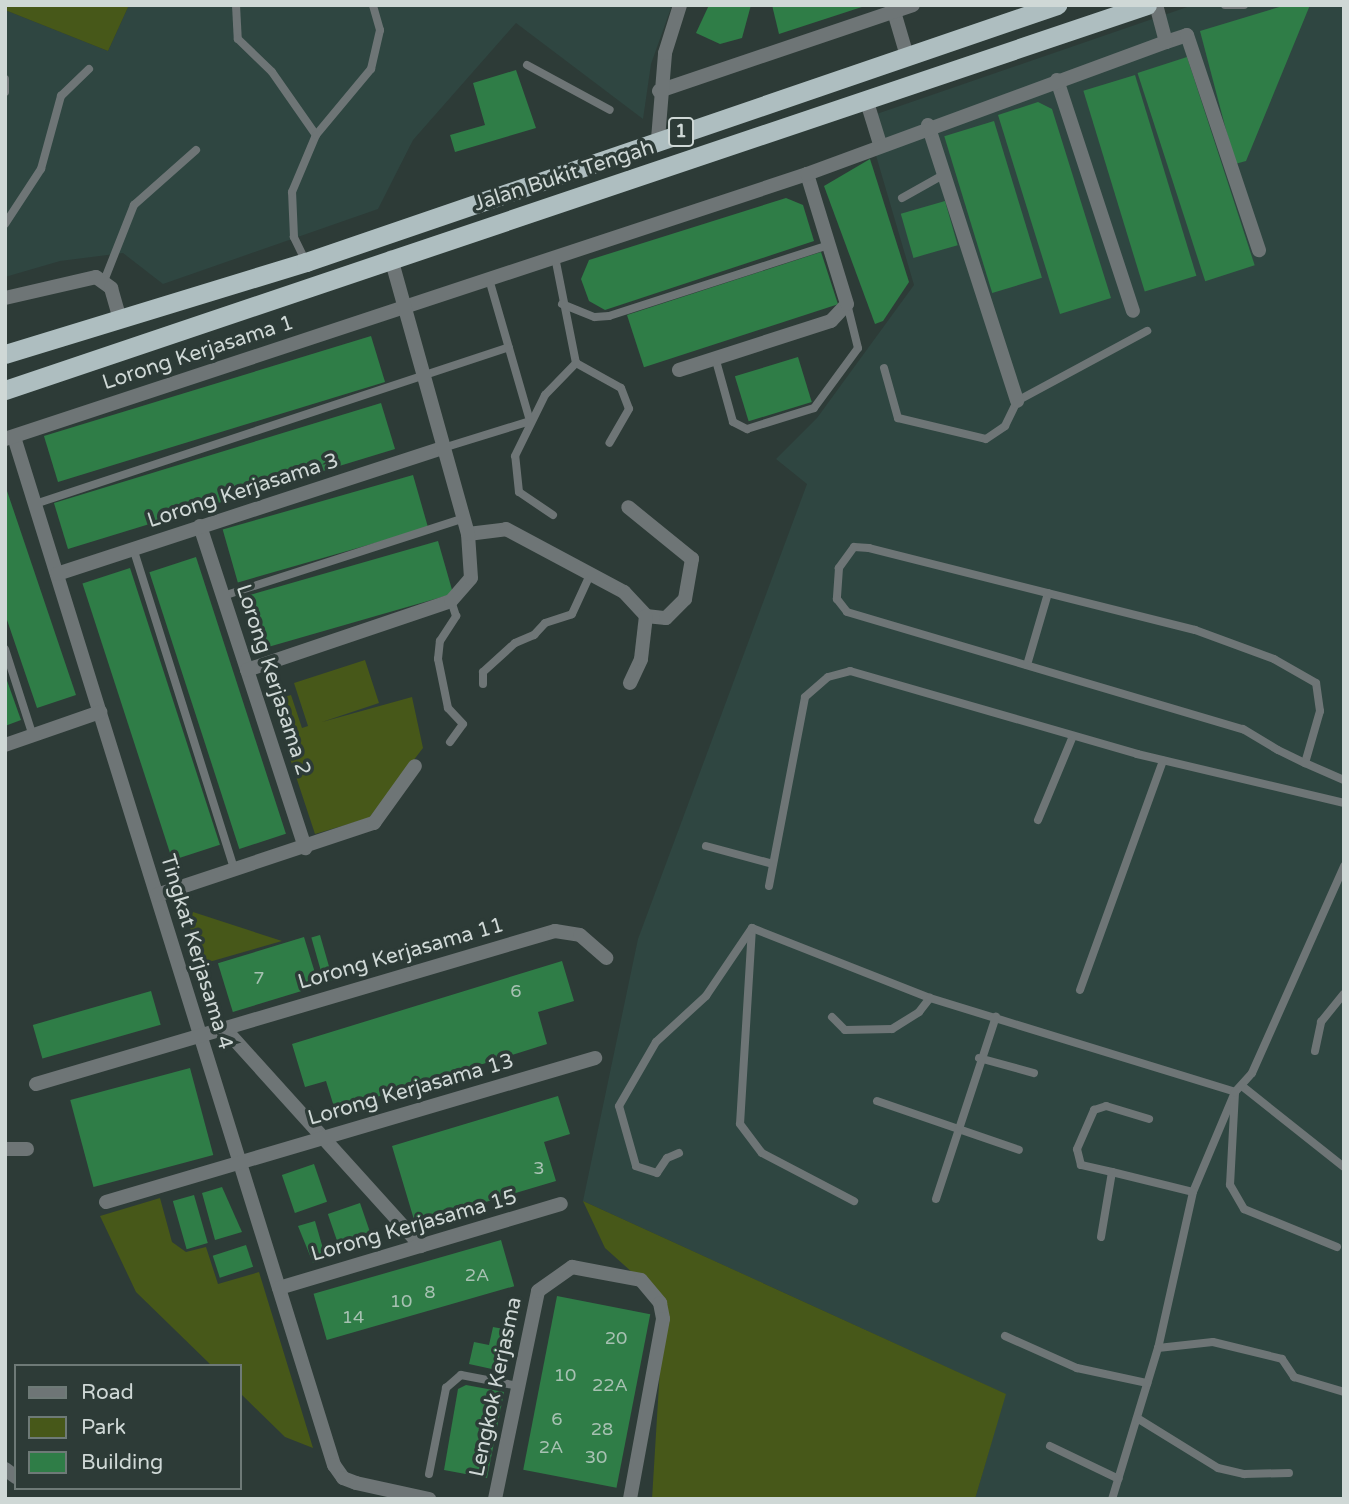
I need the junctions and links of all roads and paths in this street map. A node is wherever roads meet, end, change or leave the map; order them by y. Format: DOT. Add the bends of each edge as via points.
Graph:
graph roads {
  1 [pos="236,5"];
  2 [pos="373,5"];
  3 [pos="680,5"];
  4 [pos="913,5"];
  5 [pos="1057,5"];
  6 [pos="1147,5"];
  7 [pos="1156,5"];
  8 [pos="1225,5"];
  9 [pos="1244,5"];
  10 [pos="893,8"];
  11 [pos="1166,41"];
  12 [pos="906,57"];
  13 [pos="527,65"];
  14 [pos="89,69"];
  15 [pos="5,79"];
  16 [pos="1057,80"];
  17 [pos="659,90"];
  18 [pos="5,92"];
  19 [pos="866,99"];
  20 [pos="610,110"];
  21 [pos="928,125"];
  22 [pos="316,135"];
  23 [pos="659,139"];
  24 [pos="880,144"];
  25 [pos="196,150"];
  26 [pos="807,174"];
  27 [pos="943,175"];
  28 [pos="902,198"];
  29 [pos="5,224"];
  30 [pos="828,246"];
  31 [pos="1259,250"];
  32 [pos="555,257"];
  33 [pos="391,258"];
  34 [pos="306,262"];
  35 [pos="489,279"];
  36 [pos="104,281"];
  37 [pos="5,298"];
  38 [pos="562,304"];
  39 [pos="847,304"];
  40 [pos="404,307"];
  41 [pos="1133,311"];
  42 [pos="120,319"];
  43 [pos="89,329"];
  44 [pos="1147,331"];
  45 [pos="5,346"];
  46 [pos="509,347"];
  47 [pos="5,354"];
  48 [pos="714,355"];
  49 [pos="576,363"];
  50 [pos="884,368"];
  51 [pos="679,370"];
  52 [pos="422,373"];
  53 [pos="48,378"];
  54 [pos="5,390"];
  55 [pos="5,399"];
  56 [pos="1017,401"];
  57 [pos="10,438"];
  58 [pos="609,443"];
  59 [pos="443,448"];
  60 [pos="35,504"];
  61 [pos="628,507"];
  62 [pos="553,515"];
  63 [pos="462,519"];
  64 [pos="200,526"];
  65 [pos="468,534"];
  66 [pos="132,548"];
  67 [pos="57,573"];
  68 [pos="589,577"];
  69 [pos="1048,593"];
  70 [pos="223,596"];
  71 [pos="451,601"];
  72 [pos="646,616"];
  73 [pos="5,649"];
  74 [pos="1027,665"];
  75 [pos="247,670"];
  76 [pos="630,683"];
  77 [pos="482,684"];
  78 [pos="100,712"];
  79 [pos="33,736"];
  80 [pos="1073,736"];
  81 [pos="450,741"];
  82 [pos="5,745"];
  83 [pos="1163,761"];
  84 [pos="1305,763"];
  85 [pos="415,766"];
  86 [pos="1344,780"];
  87 [pos="1344,803"];
  88 [pos="1038,820"];
  89 [pos="706,846"];
  90 [pos="305,848"];
  91 [pos="773,864"];
  92 [pos="1344,866"];
  93 [pos="234,871"];
  94 [pos="769,886"];
  95 [pos="157,895"];
  96 [pos="752,928"];
  97 [pos="606,958"];
  98 [pos="1080,990"];
  99 [pos="1344,994"];
  100 [pos="930,998"];
  101 [pos="832,1017"];
  102 [pos="996,1017"];
  103 [pos="224,1028"];
  104 [pos="200,1035"];
  105 [pos="1315,1051"];
  106 [pos="595,1058"];
  107 [pos="979,1058"];
  108 [pos="1034,1073"];
  109 [pos="36,1084"];
  110 [pos="1238,1089"];
  111 [pos="877,1101"];
  112 [pos="1149,1119"];
  113 [pos="958,1127"];
  114 [pos="324,1137"];
  115 [pos="5,1149"];
  116 [pos="27,1149"];
  117 [pos="1019,1150"];
  118 [pos="679,1153"];
  119 [pos="240,1162"];
  120 [pos="1344,1167"];
  121 [pos="1112,1172"];
  122 [pos="1193,1192"];
  123 [pos="936,1199"];
  124 [pos="854,1201"];
  125 [pos="106,1202"];
  126 [pos="561,1204"];
  127 [pos="1101,1237"];
  128 [pos="421,1246"];
  129 [pos="1337,1247"];
  130 [pos="279,1288"];
  131 [pos="1005,1336"];
  132 [pos="1158,1348"];
  133 [pos="1147,1383"];
  134 [pos="518,1386"];
  135 [pos="1344,1392"];
  136 [pos="1137,1419"];
  137 [pos="1050,1446"];
  138 [pos="1289,1473"];
  139 [pos="429,1474"];
  140 [pos="1119,1479"];
  141 [pos="429,1499"];
  142 [pos="495,1499"];
  143 [pos="630,1499"];
  144 [pos="1112,1499"];
  1 -- 22 [label="lane" via="238,39 272,72"];
  2 -- 22 [label="lane" via="380,30 371,69"];
  3 -- 17 [label="street"];
  4 -- 10 [label="street"];
  5 -- 12 [label="highway, Jalan Bukit Tengah / 1"];
  6 -- 19 [label="highway, Jalan Bukit Tengah / 1"];
  7 -- 11 [label="street"];
  8 -- 9 [label="lane"];
  10 -- 12 [label="street"];
  10 -- 17 [label="street"];
  11 -- 16 [label="street, Lorong Kerjasama 1"];
  11 -- 31 [label="street" via="1187,35"];
  12 -- 23 [label="highway, Jalan Bukit Tengah / 1"];
  13 -- 20 [label="lane"];
  14 -- 29 [label="lane" via="61,96 41,169"];
  15 -- 18 [label="lane"];
  16 -- 21 [label="street, Lorong Kerjasama 1"];
  16 -- 41 [label="street"];
  17 -- 23 [label="street"];
  19 -- 24 [label="street"];
  19 -- 33 [label="highway, Jalan Bukit Tengah / 1"];
  21 -- 24 [label="street, Lorong Kerjasama 1"];
  21 -- 27 [label="street"];
  22 -- 34 [label="lane" via="289,206 294,237"];
  23 -- 34 [label="highway, Jalan Bukit Tengah / 1"];
  24 -- 26 [label="street, Lorong Kerjasama 1"];
  25 -- 36 [label="lane" via="153,182 134,205"];
  26 -- 30 [label="street"];
  26 -- 32 [label="street, Lorong Kerjasama 1"];
  27 -- 28 [label="lane"];
  27 -- 56 [label="street"];
  30 -- 38 [label="lane" via="609,316 595,317"];
  30 -- 39 [label="street"];
  32 -- 35 [label="street, Lorong Kerjasama 1"];
  32 -- 38 [label="lane"];
  33 -- 40 [label="street"];
  33 -- 53 [label="highway, Jalan Bukit Tengah / 1"];
  34 -- 42 [label="highway, Jalan Bukit Tengah / 1"];
  35 -- 40 [label="street, Lorong Kerjasama 1"];
  35 -- 46 [label="lane"];
  36 -- 37 [label="street" via="85,276"];
  36 -- 42 [label="street"];
  38 -- 49 [label="lane"];
  39 -- 48 [label="street" via="831,321"];
  39 -- 48 [label="lane" via="858,348 814,408 747,429 733,422"];
  40 -- 52 [label="street"];
  40 -- 57 [label="street, Lorong Kerjasama 1"];
  42 -- 43 [label="highway, Jalan Bukit Tengah / 1"];
  43 -- 45 [label="highway"];
  43 -- 47 [label="highway, 1"];
  44 -- 56 [label="lane"];
  46 -- 52 [label="lane"];
  46 -- 59 [label="lane" via="530,421"];
  48 -- 51 [label="street"];
  49 -- 58 [label="lane" via="621,388 629,409"];
  49 -- 62 [label="lane" via="545,395 515,456 519,492"];
  50 -- 56 [label="lane" via="898,418 986,439 1005,426"];
  52 -- 59 [label="street"];
  52 -- 60 [label="lane"];
  53 -- 54 [label="highway, 1"];
  53 -- 55 [label="highway"];
  57 -- 60 [label="street, Tingkat Kerjasama 4"];
  59 -- 63 [label="street"];
  59 -- 64 [label="street, Lorong Kerjasama 3"];
  60 -- 67 [label="street, Tingkat Kerjasama 4"];
  61 -- 72 [label="street" via="692,559 685,599 666,618"];
  63 -- 65 [label="street"];
  63 -- 70 [label="lane"];
  64 -- 66 [label="street, Lorong Kerjasama 3"];
  64 -- 70 [label="street, Lorong Kerjasama 2"];
  65 -- 68 [label="street" via="506,529"];
  65 -- 71 [label="street" via="474,566 465,589"];
  66 -- 67 [label="street, Lorong Kerjasama 3"];
  66 -- 93 [label="lane"];
  67 -- 78 [label="street, Tingkat Kerjasama 4"];
  68 -- 72 [label="street" via="624,592"];
  68 -- 77 [label="lane" via="572,614 545,623 534,635 515,643 483,672"];
  69 -- 74 [label="lane"];
  69 -- 74 [label="lane" via="869,548 854,547 839,568 837,599 848,612"];
  69 -- 84 [label="lane" via="1195,630 1274,659 1316,683 1320,711"];
  70 -- 75 [label="street, Lorong Kerjasama 2"];
  71 -- 75 [label="street"];
  71 -- 81 [label="lane" via="456,615 440,641 438,659 448,708 463,724"];
  72 -- 76 [label="street" via="641,659"];
  73 -- 79 [label="lane"];
  74 -- 84 [label="lane" via="1243,729"];
  75 -- 90 [label="street, Lorong Kerjasama 2"];
  78 -- 79 [label="street"];
  78 -- 95 [label="street, Tingkat Kerjasama 4"];
  79 -- 82 [label="street"];
  80 -- 83 [label="lane"];
  80 -- 88 [label="lane"];
  80 -- 91 [label="lane" via="849,671 828,677 805,697"];
  83 -- 87 [label="lane"];
  83 -- 98 [label="lane"];
  84 -- 86 [label="lane"];
  85 -- 90 [label="street" via="374,823"];
  89 -- 91 [label="lane"];
  90 -- 93 [label="street"];
  91 -- 94 [label="lane"];
  92 -- 110 [label="lane"];
  93 -- 95 [label="street"];
  95 -- 104 [label="street, Tingkat Kerjasama 4"];
  96 -- 100 [label="lane"];
  96 -- 118 [label="lane" via="706,996 656,1042 619,1106 636,1166 657,1173 667,1158"];
  96 -- 124 [label="lane" via="740,1124 762,1153"];
  97 -- 103 [label="street, Lorong Kerjasama 11" via="580,935 555,930"];
  99 -- 105 [label="lane" via="1321,1022"];
  100 -- 101 [label="lane" via="919,1012 892,1029 845,1030"];
  100 -- 102 [label="lane"];
  102 -- 107 [label="lane"];
  102 -- 110 [label="lane"];
  103 -- 104 [label="street, Lorong Kerjasama 11"];
  103 -- 114 [label="street"];
  104 -- 109 [label="street, Lorong Kerjasama 11"];
  104 -- 119 [label="street, Tingkat Kerjasama 4"];
  106 -- 114 [label="street, Lorong Kerjasama 13"];
  107 -- 108 [label="lane"];
  107 -- 113 [label="lane"];
  110 -- 120 [label="lane"];
  110 -- 122 [label="lane"];
  110 -- 129 [label="lane" via="1230,1185 1244,1209"];
  111 -- 113 [label="lane"];
  112 -- 121 [label="lane" via="1106,1106 1094,1110 1077,1149 1081,1165"];
  113 -- 117 [label="lane"];
  113 -- 123 [label="lane"];
  114 -- 119 [label="street, Lorong Kerjasama 13"];
  114 -- 128 [label="street"];
  115 -- 116 [label="street"];
  119 -- 125 [label="street, Lorong Kerjasama 13"];
  119 -- 130 [label="street, Tingkat Kerjasama 4"];
  121 -- 122 [label="lane"];
  121 -- 127 [label="lane"];
  122 -- 132 [label="lane"];
  126 -- 128 [label="street, Lorong Kerjasama 15"];
  128 -- 130 [label="street, Lorong Kerjasama 15"];
  130 -- 141 [label="street, Tingkat Kerjasama 4" via="342,1478"];
  131 -- 133 [label="lane" via="1077,1368"];
  132 -- 133 [label="lane"];
  132 -- 135 [label="lane" via="1213,1342 1282,1359 1294,1377"];
  133 -- 136 [label="lane"];
  134 -- 139 [label="lane" via="461,1376 446,1388"];
  134 -- 142 [label="street, Lengkok Kerjasma"];
  134 -- 143 [label="street, Lengkok Kerjasma" via="538,1291 553,1275 572,1267 627,1276 652,1290 663,1319"];
  136 -- 138 [label="lane" via="1218,1468 1244,1474"];
  136 -- 140 [label="lane"];
  137 -- 140 [label="lane"];
  140 -- 144 [label="lane"];
}
